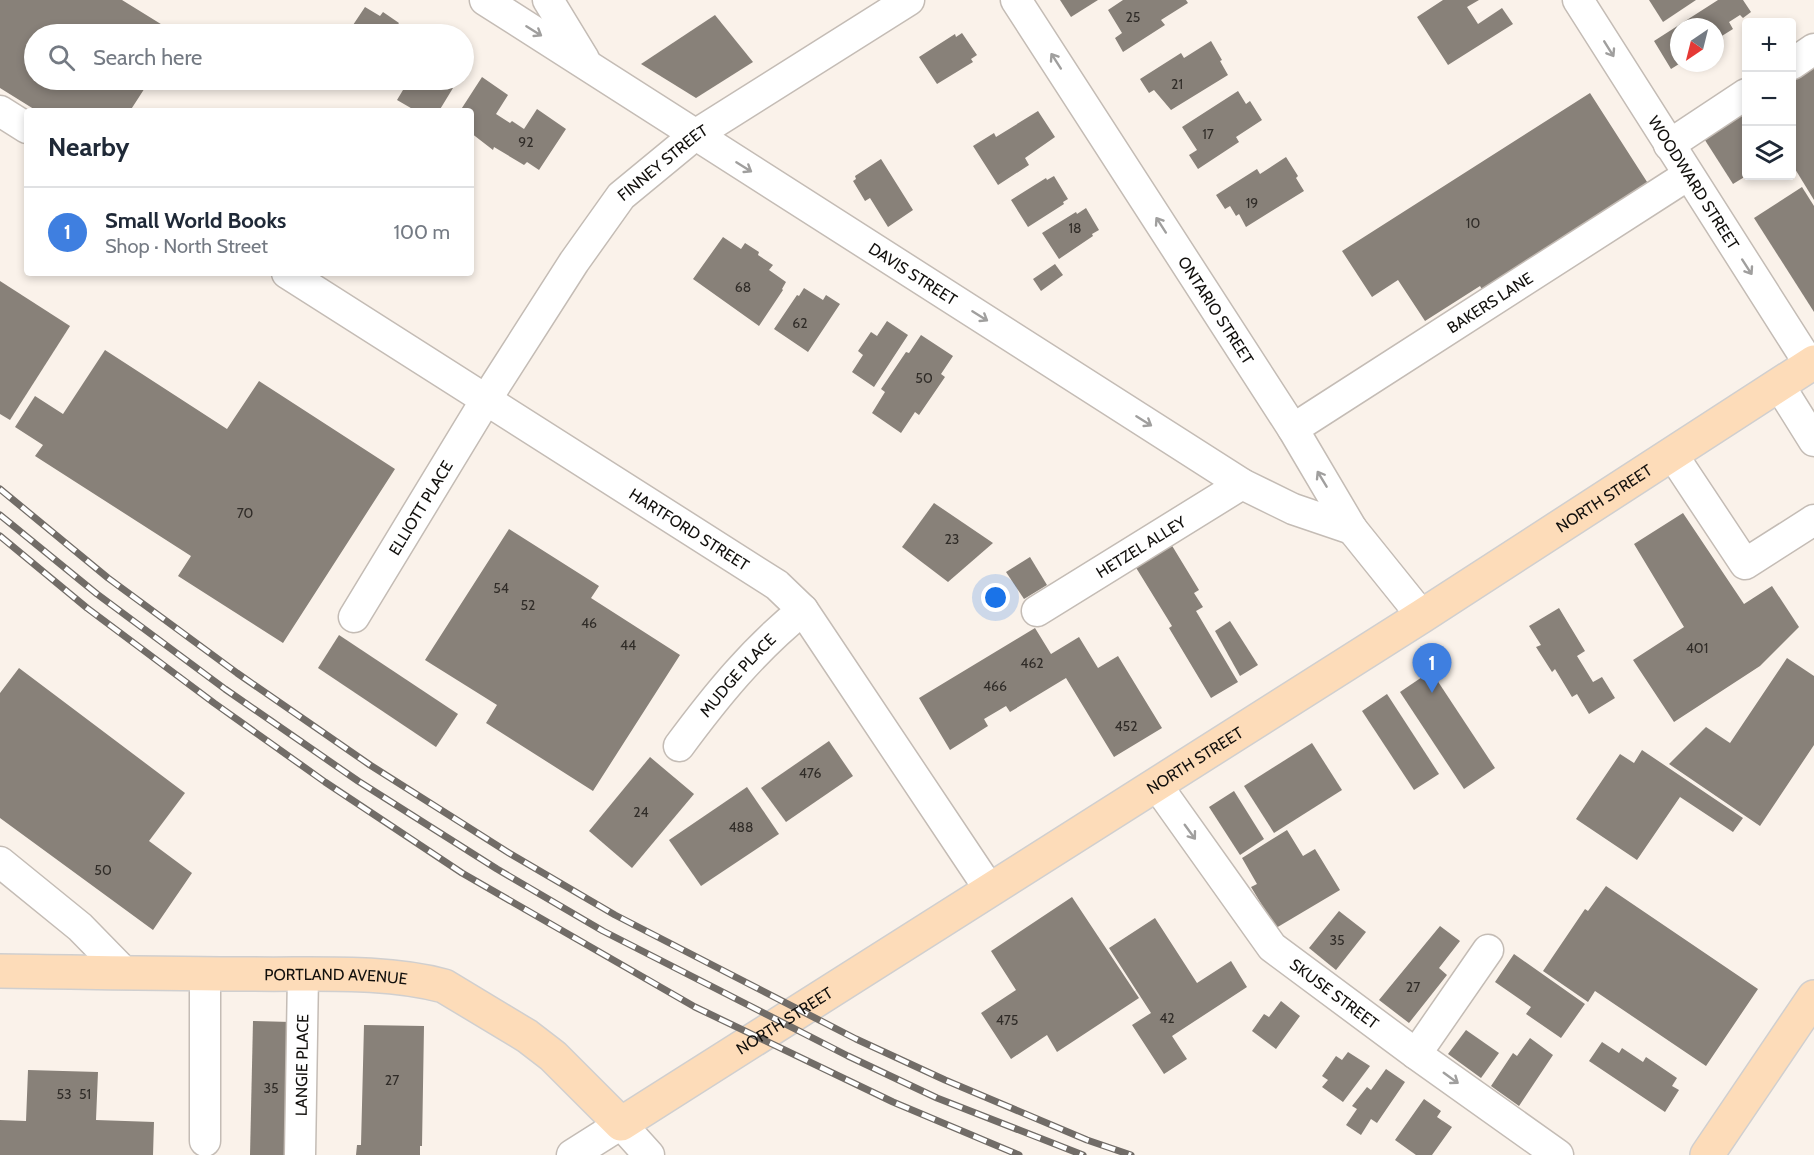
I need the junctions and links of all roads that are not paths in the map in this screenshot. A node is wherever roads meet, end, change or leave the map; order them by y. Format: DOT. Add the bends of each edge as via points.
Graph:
graph roads {
  1 [pos="484,0"];
  2 [pos="548,0"];
  3 [pos="909,0"];
  4 [pos="1017,0"];
  5 [pos="1578,0"];
  6 [pos="1814,49"];
  7 [pos="1796,61"];
  8 [pos="589,66"];
  9 [pos="1742,97"];
  10 [pos="0,111"];
  11 [pos="24,126"];
  12 [pos="695,135"];
  13 [pos="1670,145"];
  14 [pos="1688,175"];
  15 [pos="292,276"];
  16 [pos="1812,363"];
  17 [pos="1779,385"];
  18 [pos="487,398"];
  19 [pos="1293,429"];
  20 [pos="1814,441"];
  21 [pos="1672,454"];
  22 [pos="1242,484"];
  23 [pos="1814,520"];
  24 [pos="1352,529"];
  25 [pos="803,610"];
  26 [pos="1038,610"];
  27 [pos="1422,616"];
  28 [pos="354,617"];
  29 [pos="679,746"];
  30 [pos="1156,784"];
  31 [pos="0,862"];
  32 [pos="990,890"];
  33 [pos="1488,950"];
  34 [pos="0,971"];
  35 [pos="124,972"];
  36 [pos="206,974"];
  37 [pos="303,975"];
  38 [pos="1814,997"];
  39 [pos="1416,1054"];
  40 [pos="621,1124"];
  41 [pos="205,1141"];
  42 [pos="300,1155"];
  43 [pos="572,1155"];
  44 [pos="649,1155"];
  45 [pos="1558,1155"];
  46 [pos="1707,1155"];
  1 -- 8 [label="street, DAVIS STREET, one-way"];
  2 -- 8 [label="street"];
  3 -- 12 [label="street, FINNEY STREET"];
  19 -- 4 [label="street, ONTARIO STREET, one-way"];
  5 -- 13 [label="street, WOODWARD STREET, one-way"];
  6 -- 7 [label="street"];
  8 -- 12 [label="street, DAVIS STREET"];
  9 -- 13 [label="street"];
  10 -- 11 [label="street"];
  12 -- 18 [label="street, FINNEY STREET" via="621,196"];
  12 -- 22 [label="street, DAVIS STREET, one-way"];
  13 -- 14 [label="street, WOODWARD STREET"];
  14 -- 16 [label="street, WOODWARD STREET, one-way"];
  14 -- 19 [label="street, BAKERS LANE"];
  15 -- 18 [label="street, HARTFORD STREET"];
  16 -- 17 [label="main road, NORTH STREET"];
  17 -- 20 [label="street"];
  17 -- 21 [label="main road, NORTH STREET"];
  18 -- 25 [label="street, HARTFORD STREET" via="777,585"];
  18 -- 28 [label="street, ELLIOTT PLACE"];
  24 -- 19 [label="street, ONTARIO STREET, one-way"];
  21 -- 23 [label="street" via="1745,564"];
  21 -- 27 [label="main road, NORTH STREET"];
  22 -- 24 [label="street, DAVIS STREET" via="1293,509"];
  22 -- 26 [label="street, HETZEL ALLEY"];
  24 -- 27 [label="street, ONTARIO STREET"];
  25 -- 29 [label="street, MUDGE PLACE" via="774,633 718,694"];
  25 -- 32 [label="street, HARTFORD STREET"];
  27 -- 30 [label="main road, NORTH STREET"];
  30 -- 32 [label="main road, NORTH STREET"];
  30 -- 39 [label="street, SKUSE STREET, one-way" via="1272,947"];
  31 -- 35 [label="street" via="80,927"];
  32 -- 40 [label="main road, NORTH STREET"];
  33 -- 39 [label="street"];
  34 -- 35 [label="main road, PORTLAND AVENUE"];
  35 -- 36 [label="main road, PORTLAND AVENUE"];
  36 -- 37 [label="main road, PORTLAND AVENUE"];
  36 -- 41 [label="street"];
  37 -- 40 [label="main road, PORTLAND AVENUE" via="404,977 444,986 553,1056"];
  37 -- 42 [label="street, LANGIE PLACE"];
  38 -- 46 [label="main road"];
  39 -- 45 [label="street, SKUSE STREET, one-way"];
  40 -- 43 [label="street, NORTH STREET"];
  40 -- 44 [label="street"];
}
